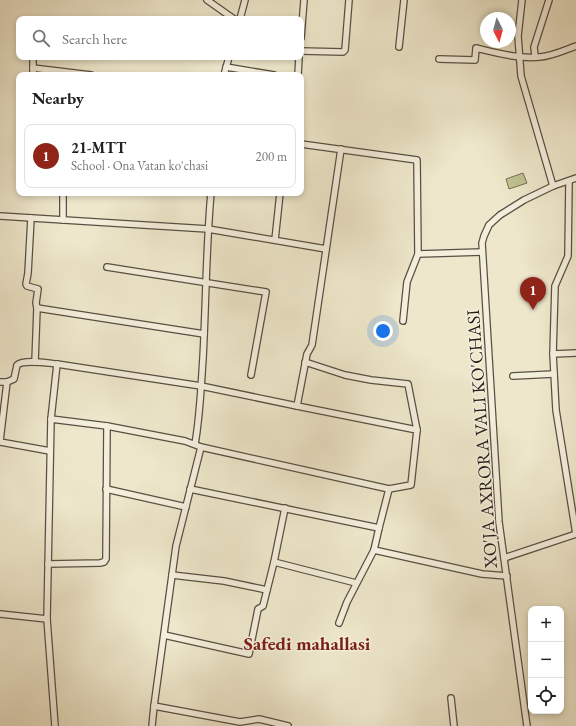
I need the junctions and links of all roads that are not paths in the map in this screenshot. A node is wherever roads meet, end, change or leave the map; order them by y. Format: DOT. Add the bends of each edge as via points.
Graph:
graph roads {
  1 [pos="207,0"];
  2 [pos="245,0"];
  3 [pos="304,0"];
  4 [pos="349,0"];
  5 [pos="404,0"];
  6 [pos="522,0"];
  7 [pos="549,0"];
  8 [pos="230,16"];
  9 [pos="241,16"];
  10 [pos="303,16"];
  11 [pos="400,46"];
  12 [pos="576,46"];
  13 [pos="304,50"];
  14 [pos="519,57"];
  15 [pos="535,57"];
  16 [pos="439,59"];
  17 [pos="34,60"];
  18 [pos="228,60"];
  19 [pos="299,60"];
  20 [pos="226,67"];
  21 [pos="33,68"];
  22 [pos="34,72"];
  23 [pos="66,72"];
  24 [pos="225,72"];
  25 [pos="256,72"];
  26 [pos="298,72"];
  27 [pos="304,144"];
  28 [pos="341,149"];
  29 [pos="576,178"];
  30 [pos="569,181"];
  31 [pos="554,186"];
  32 [pos="63,196"];
  33 [pos="210,196"];
  34 [pos="280,196"];
  35 [pos="0,216"];
  36 [pos="31,218"];
  37 [pos="63,220"];
  38 [pos="208,228"];
  39 [pos="275,240"];
  40 [pos="326,249"];
  41 [pos="482,252"];
  42 [pos="418,254"];
  43 [pos="107,267"];
  44 [pos="207,282"];
  45 [pos="37,308"];
  46 [pos="403,321"];
  47 [pos="204,334"];
  48 [pos="576,353"];
  49 [pos="553,354"];
  50 [pos="35,362"];
  51 [pos="306,362"];
  52 [pos="57,364"];
  53 [pos="554,374"];
  54 [pos="251,375"];
  55 [pos="513,376"];
  56 [pos="0,382"];
  57 [pos="7,382"];
  58 [pos="201,386"];
  59 [pos="297,406"];
  60 [pos="51,419"];
  61 [pos="107,426"];
  62 [pos="417,430"];
  63 [pos="0,441"];
  64 [pos="195,444"];
  65 [pos="201,447"];
  66 [pos="50,452"];
  67 [pos="106,489"];
  68 [pos="389,489"];
  69 [pos="190,490"];
  70 [pos="186,507"];
  71 [pos="285,508"];
  72 [pos="378,528"];
  73 [pos="576,534"];
  74 [pos="374,550"];
  75 [pos="504,558"];
  76 [pos="274,562"];
  77 [pos="48,564"];
  78 [pos="172,575"];
  79 [pos="507,576"];
  80 [pos="356,583"];
  81 [pos="266,590"];
  82 [pos="0,615"];
  83 [pos="47,619"];
  84 [pos="339,623"];
  85 [pos="164,635"];
  86 [pos="451,698"];
  87 [pos="154,706"];
  88 [pos="235,724"];
  89 [pos="55,726"];
  90 [pos="152,726"];
  91 [pos="288,726"];
  92 [pos="454,726"];
  93 [pos="527,726"];
  1 -- 8 [label="street"];
  2 -- 9 [label="street"];
  3 -- 10 [label="street"];
  4 -- 13 [label="street" via="343,52"];
  5 -- 11 [label="street"];
  6 -- 14 [label="street" via="518,36"];
  7 -- 15 [label="street" via="534,46"];
  12 -- 15 [label="street"];
  14 -- 15 [label="street"];
  14 -- 16 [label="street" via="476,48 475,60"];
  14 -- 31 [label="street" via="521,76"];
  17 -- 21 [label="street"];
  18 -- 20 [label="street"];
  19 -- 26 [label="street"];
  20 -- 24 [label="street"];
  20 -- 25 [label="street"];
  21 -- 22 [label="street"];
  21 -- 23 [label="street"];
  27 -- 28 [label="street"];
  28 -- 40 [label="street"];
  28 -- 42 [label="street" via="417,160"];
  29 -- 30 [label="street, XO'JA AXRORA VALI KO'CHASI"];
  30 -- 31 [label="street, XO'JA AXRORA VALI KO'CHASI"];
  30 -- 49 [label="street" via="568,256 555,286"];
  31 -- 41 [label="street, XO'JA AXRORA VALI KO'CHASI" via="524,200 494,219 484,236"];
  32 -- 37 [label="street"];
  33 -- 38 [label="street"];
  34 -- 39 [label="street"];
  35 -- 36 [label="street"];
  36 -- 37 [label="street"];
  36 -- 45 [label="street" via="26,284 38,289"];
  37 -- 38 [label="street"];
  38 -- 39 [label="street"];
  38 -- 44 [label="street"];
  39 -- 40 [label="street"];
  40 -- 51 [label="street" via="312,345"];
  41 -- 42 [label="street"];
  41 -- 75 [label="street, XO'JA AXRORA VALI KO'CHASI" via="498,504"];
  42 -- 46 [label="street" via="407,282"];
  43 -- 44 [label="street"];
  44 -- 47 [label="street"];
  44 -- 54 [label="street" via="266,292"];
  45 -- 47 [label="street"];
  45 -- 50 [label="street"];
  47 -- 58 [label="street"];
  48 -- 49 [label="street"];
  49 -- 53 [label="street"];
  50 -- 52 [label="street"];
  50 -- 57 [label="street" via="18,364 14,379"];
  51 -- 59 [label="street"];
  51 -- 62 [label="street" via="345,375 408,384"];
  52 -- 58 [label="street"];
  52 -- 60 [label="street"];
  53 -- 55 [label="street"];
  53 -- 73 [label="street" via="556,410"];
  56 -- 57 [label="street"];
  57 -- 63 [label="street"];
  58 -- 59 [label="street"];
  58 -- 64 [label="street"];
  59 -- 62 [label="street"];
  60 -- 61 [label="street"];
  60 -- 66 [label="street"];
  61 -- 64 [label="street"];
  61 -- 67 [label="street"];
  62 -- 68 [label="street" via="411,485"];
  63 -- 66 [label="street"];
  64 -- 65 [label="street"];
  65 -- 68 [label="street"];
  65 -- 69 [label="street"];
  66 -- 77 [label="street"];
  67 -- 70 [label="street"];
  67 -- 77 [label="street" via="104,562"];
  68 -- 72 [label="street"];
  69 -- 70 [label="street"];
  69 -- 71 [label="street"];
  70 -- 78 [label="street"];
  71 -- 72 [label="street"];
  71 -- 76 [label="street"];
  72 -- 74 [label="street"];
  73 -- 75 [label="street"];
  74 -- 79 [label="street" via="482,574"];
  74 -- 80 [label="street"];
  75 -- 79 [label="street, XO'JA AXRORA VALI KO'CHASI"];
  76 -- 80 [label="street"];
  76 -- 81 [label="street"];
  77 -- 83 [label="street"];
  78 -- 81 [label="street" via="224,581"];
  78 -- 85 [label="street"];
  79 -- 93 [label="street, XO'JA AXRORA VALI KO'CHASI"];
  80 -- 84 [label="street"];
  81 -- 85 [label="street" via="263,606 258,609 249,654"];
  82 -- 83 [label="street"];
  83 -- 89 [label="street"];
  85 -- 87 [label="street"];
  86 -- 92 [label="street"];
  87 -- 88 [label="street"];
  87 -- 90 [label="street"];
  88 -- 91 [label="street" via="260,719"];
}
